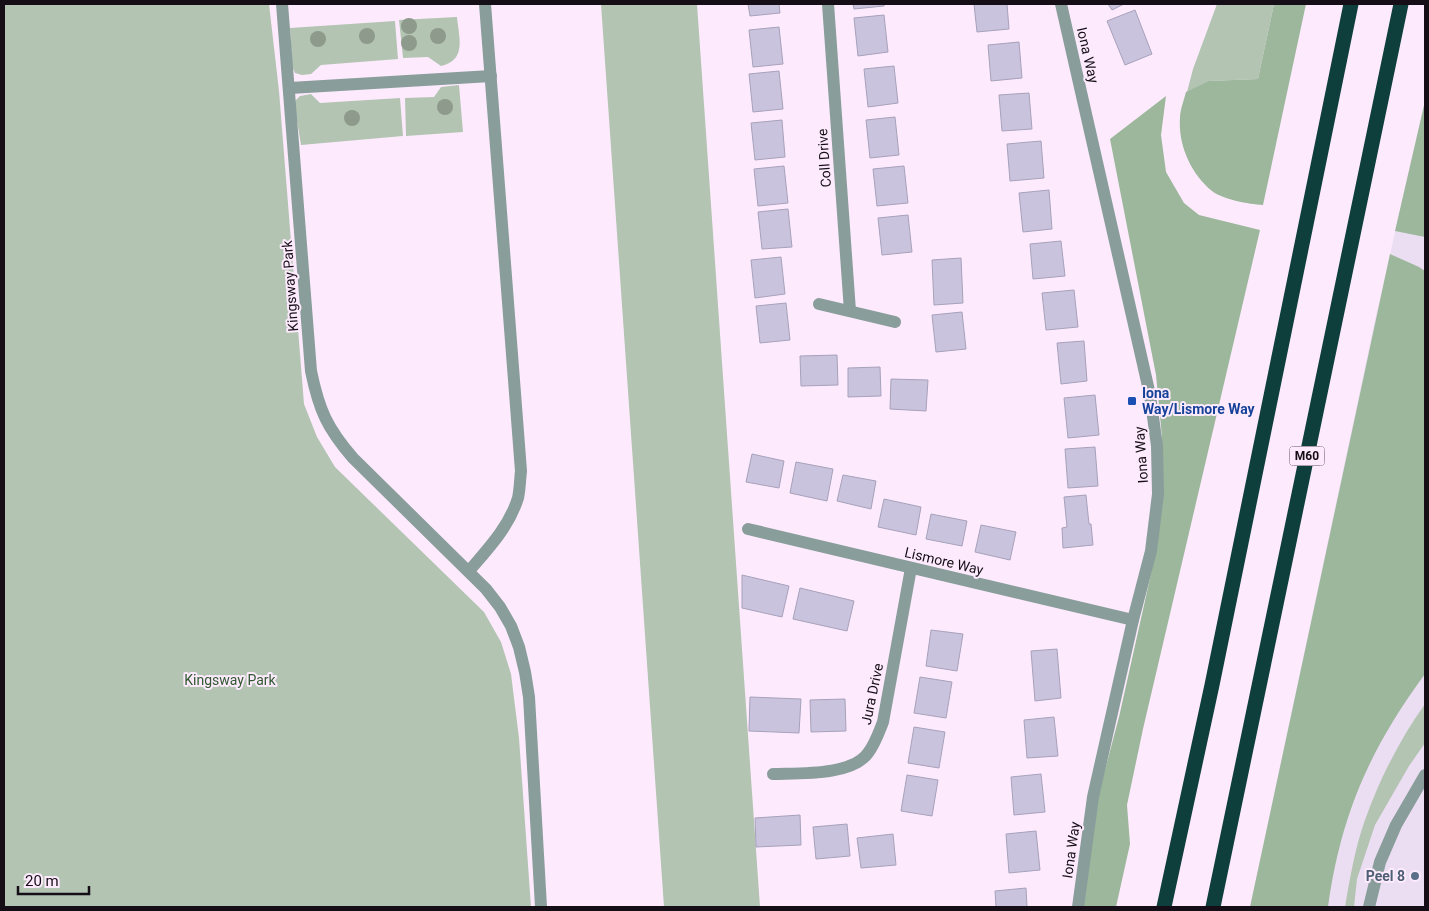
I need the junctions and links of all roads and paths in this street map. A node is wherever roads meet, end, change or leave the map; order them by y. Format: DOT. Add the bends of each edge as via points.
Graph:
graph roads {
  1 [pos="282,4"];
  2 [pos="485,4"];
  3 [pos="828,4"];
  4 [pos="1061,4"];
  5 [pos="1350,4"];
  6 [pos="1401,4"];
  7 [pos="491,76"];
  8 [pos="290,88"];
  9 [pos="819,304"];
  10 [pos="850,311"];
  11 [pos="896,322"];
  12 [pos="748,529"];
  13 [pos="911,568"];
  14 [pos="469,571"];
  15 [pos="1133,620"];
  16 [pos="773,774"];
  17 [pos="1425,775"];
  18 [pos="541,907"];
  19 [pos="1078,907"];
  20 [pos="1164,907"];
  21 [pos="1213,907"];
  22 [pos="1369,907"];
  1 -- 8 [label="street, Kingsway Park"];
  2 -- 7 [label="street"];
  3 -- 10 [label="street, Coll Drive"];
  4 -- 15 [label="street, Iona Way" via="1150,395 1157,446 1158,494 1151,551"];
  5 -- 20 [label="highway"];
  6 -- 21 [label="highway, M60"];
  7 -- 8 [label="street"];
  7 -- 14 [label="street" via="521,471 518,497 509,520"];
  8 -- 14 [label="street, Kingsway Park" via="311,371 323,416 353,458"];
  9 -- 10 [label="street"];
  10 -- 11 [label="street"];
  12 -- 13 [label="street, Lismore Way"];
  13 -- 15 [label="street, Lismore Way"];
  13 -- 16 [label="street, Jura Drive" via="883,722 867,755 840,769"];
  14 -- 18 [label="street, Kingsway Park" via="500,607 511,626 525,672"];
  15 -- 19 [label="street, Iona Way" via="1093,797"];
  17 -- 22 [label="street" via="1388,843"];
}
